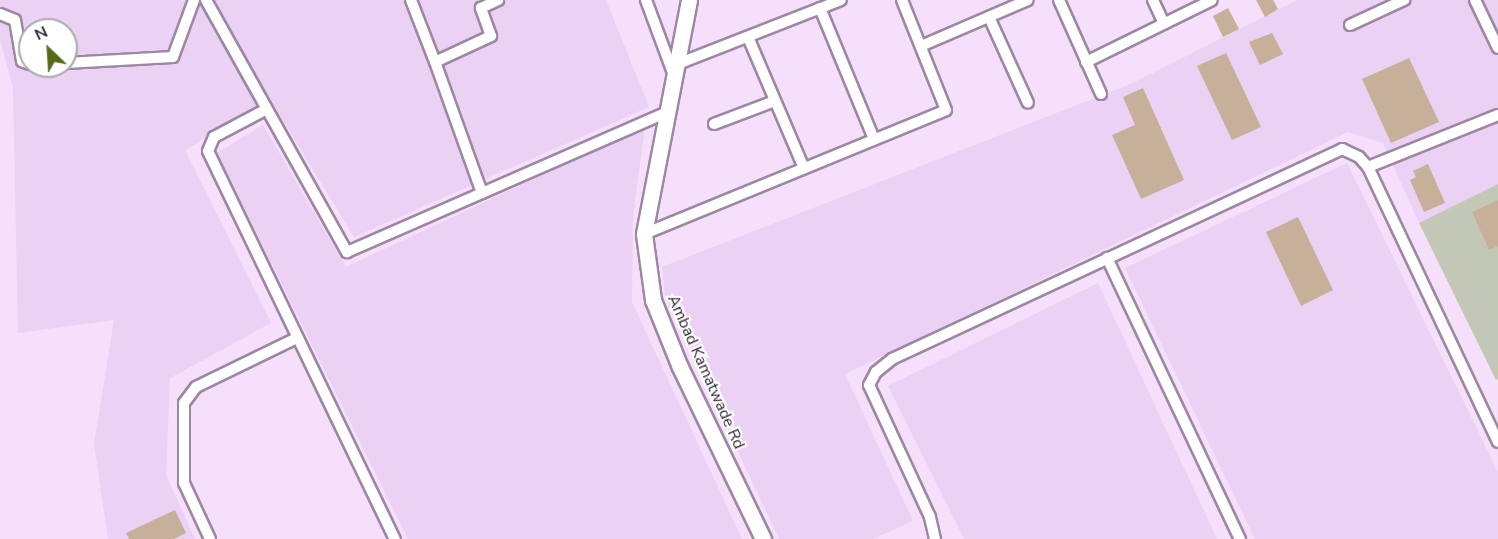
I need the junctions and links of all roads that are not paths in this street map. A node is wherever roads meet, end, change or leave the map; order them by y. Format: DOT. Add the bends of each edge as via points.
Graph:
graph roads {
  1 [pos="194,0"];
  2 [pos="206,0"];
  3 [pos="411,0"];
  4 [pos="498,0"];
  5 [pos="646,0"];
  6 [pos="689,0"];
  7 [pos="841,0"];
  8 [pos="902,0"];
  9 [pos="1028,0"];
  10 [pos="1059,0"];
  11 [pos="1153,0"];
  12 [pos="1212,0"];
  13 [pos="1404,0"];
  14 [pos="1475,0"];
  15 [pos="820,8"];
  16 [pos="0,14"];
  17 [pos="989,17"];
  18 [pos="1164,24"];
  19 [pos="1350,25"];
  20 [pos="748,37"];
  21 [pos="18,38"];
  22 [pos="921,46"];
  23 [pos="1498,48"];
  24 [pos="78,62"];
  25 [pos="435,62"];
  26 [pos="1086,62"];
  27 [pos="675,71"];
  28 [pos="1101,94"];
  29 [pos="775,101"];
  30 [pos="1028,103"];
  31 [pos="265,110"];
  32 [pos="668,112"];
  33 [pos="1498,115"];
  34 [pos="714,124"];
  35 [pos="874,139"];
  36 [pos="1368,167"];
  37 [pos="804,168"];
  38 [pos="482,193"];
  39 [pos="644,234"];
  40 [pos="1107,258"];
  41 [pos="297,338"];
  42 [pos="1498,442"];
  43 [pos="210,539"];
  44 [pos="395,539"];
  45 [pos="763,539"];
  46 [pos="935,539"];
  47 [pos="1240,539"];
  1 -- 24 [label="street" via="173,57"];
  2 -- 31 [label="street"];
  3 -- 25 [label="street"];
  4 -- 25 [label="street" via="481,8 491,36"];
  5 -- 27 [label="street"];
  6 -- 27 [label="street, Ambad Kamatwade Rd"];
  7 -- 15 [label="street"];
  8 -- 22 [label="street"];
  9 -- 17 [label="street"];
  10 -- 26 [label="street"];
  11 -- 18 [label="street"];
  12 -- 18 [label="street"];
  13 -- 19 [label="street"];
  14 -- 23 [label="street"];
  15 -- 20 [label="street"];
  15 -- 35 [label="street"];
  16 -- 21 [label="street" via="15,20"];
  17 -- 22 [label="street"];
  17 -- 30 [label="street"];
  18 -- 26 [label="street"];
  20 -- 27 [label="street"];
  20 -- 29 [label="street"];
  22 -- 35 [label="street" via="946,110"];
  25 -- 38 [label="street"];
  26 -- 28 [label="street"];
  27 -- 32 [label="street, Ambad Kamatwade Rd"];
  29 -- 34 [label="street"];
  29 -- 37 [label="street"];
  31 -- 38 [label="street" via="347,252"];
  31 -- 41 [label="street" via="214,137 208,151"];
  32 -- 38 [label="street"];
  32 -- 39 [label="street, Ambad Kamatwade Rd"];
  33 -- 36 [label="street"];
  35 -- 37 [label="street"];
  36 -- 40 [label="street" via="1359,157 1342,149"];
  36 -- 42 [label="street"];
  37 -- 39 [label="street"];
  39 -- 45 [label="street, Ambad Kamatwade Rd" via="653,300 680,367"];
  40 -- 46 [label="street" via="892,359 876,372 869,385 930,517"];
  40 -- 47 [label="street"];
  41 -- 43 [label="street" via="196,387 184,403 184,483"];
  41 -- 44 [label="street"];
}
